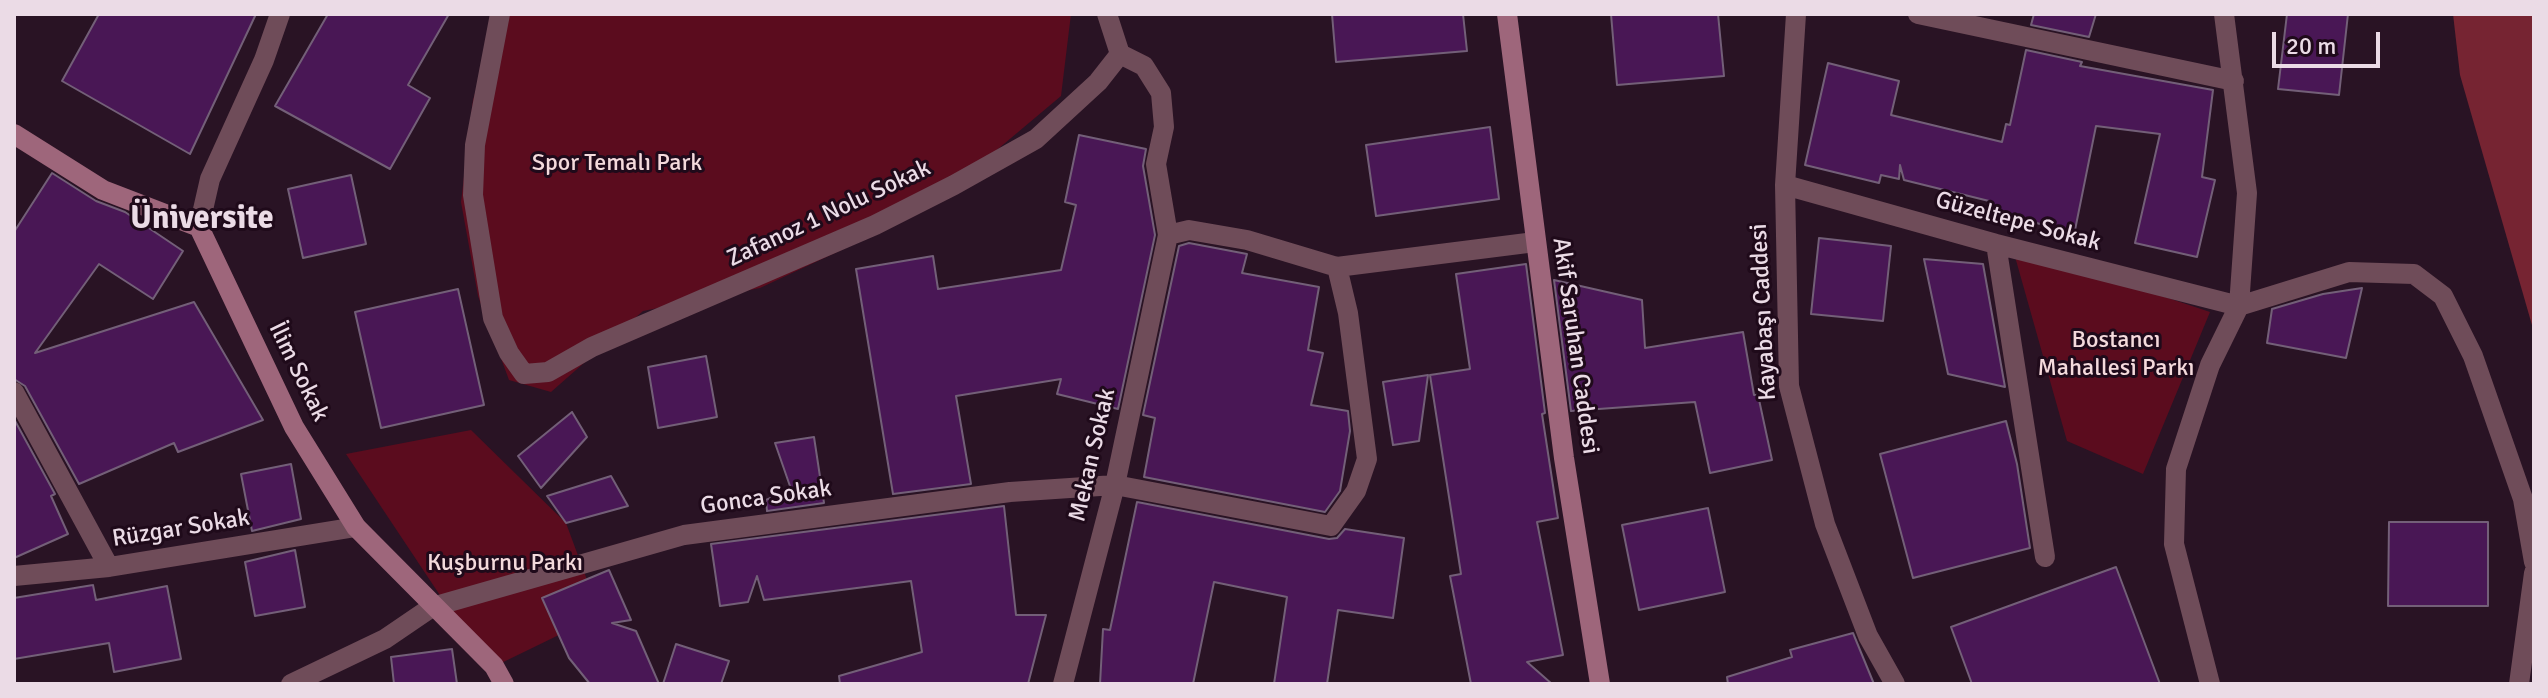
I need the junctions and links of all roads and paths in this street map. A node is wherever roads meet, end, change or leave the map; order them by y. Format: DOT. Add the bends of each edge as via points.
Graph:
graph roads {
  1 [pos="280,14"];
  2 [pos="500,14"];
  3 [pos="1107,14"];
  4 [pos="1507,14"];
  5 [pos="1796,14"];
  6 [pos="1918,14"];
  7 [pos="2224,14"];
  8 [pos="1120,54"];
  9 [pos="2234,81"];
  10 [pos="14,134"];
  11 [pos="1785,185"];
  12 [pos="199,227"];
  13 [pos="1168,235"];
  14 [pos="1535,242"];
  15 [pos="1996,244"];
  16 [pos="1337,267"];
  17 [pos="2239,306"];
  18 [pos="14,392"];
  19 [pos="1115,485"];
  20 [pos="356,527"];
  21 [pos="2045,557"];
  22 [pos="2534,562"];
  23 [pos="109,567"];
  24 [pos="2534,573"];
  25 [pos="14,576"];
  26 [pos="432,607"];
  27 [pos="291,684"];
  28 [pos="504,684"];
  29 [pos="1063,684"];
  30 [pos="1600,684"];
  31 [pos="1895,684"];
  32 [pos="2210,684"];
  33 [pos="2519,684"];
  1 -- 12 [label="street" via="210,179"];
  2 -- 8 [label="street, Zafanoz 1 Nolu Sokak" via="475,145 473,195 493,318 524,374 548,372 592,347 875,225 954,185 1036,139 1098,82"];
  3 -- 8 [label="street"];
  4 -- 14 [label="street, Akif Saruhan Caddesi"];
  5 -- 11 [label="street, Kayabaşı Caddesi"];
  6 -- 9 [label="street"];
  7 -- 9 [label="street"];
  8 -- 13 [label="street" via="1144,66 1161,93 1164,127 1156,164"];
  9 -- 17 [label="street" via="2247,193"];
  10 -- 12 [label="street" via="103,190"];
  11 -- 15 [label="street, Güzeltepe Sokak"];
  11 -- 31 [label="street, Kayabaşı Caddesi" via="1789,386 1825,524 1868,636"];
  12 -- 20 [label="street, İlim Sokak" via="294,427"];
  13 -- 16 [label="street" via="1189,230 1247,240"];
  13 -- 19 [label="street, Mekan Sokak"];
  14 -- 16 [label="street"];
  14 -- 30 [label="street, Akif Saruhan Caddesi"];
  15 -- 17 [label="street, Güzeltepe Sokak"];
  15 -- 21 [label="street"];
  16 -- 19 [label="street, Gonca Sokak" via="1367,459 1356,491 1331,526"];
  17 -- 22 [label="street" via="2349,272 2414,274 2443,296 2473,356 2523,499"];
  17 -- 32 [label="street" via="2210,365 2176,469 2174,544"];
  18 -- 23 [label="street"];
  19 -- 26 [label="street, Gonca Sokak" via="1010,492 684,535"];
  19 -- 29 [label="street, Mekan Sokak"];
  20 -- 23 [label="street, Rüzgar Sokak"];
  20 -- 26 [label="street, İlim Sokak"];
  23 -- 25 [label="street, Rüzgar Sokak"];
  24 -- 33 [label="street"];
  26 -- 27 [label="street, Gonca Sokak" via="385,639"];
  26 -- 28 [label="street, İlim Sokak" via="494,666"];
}
